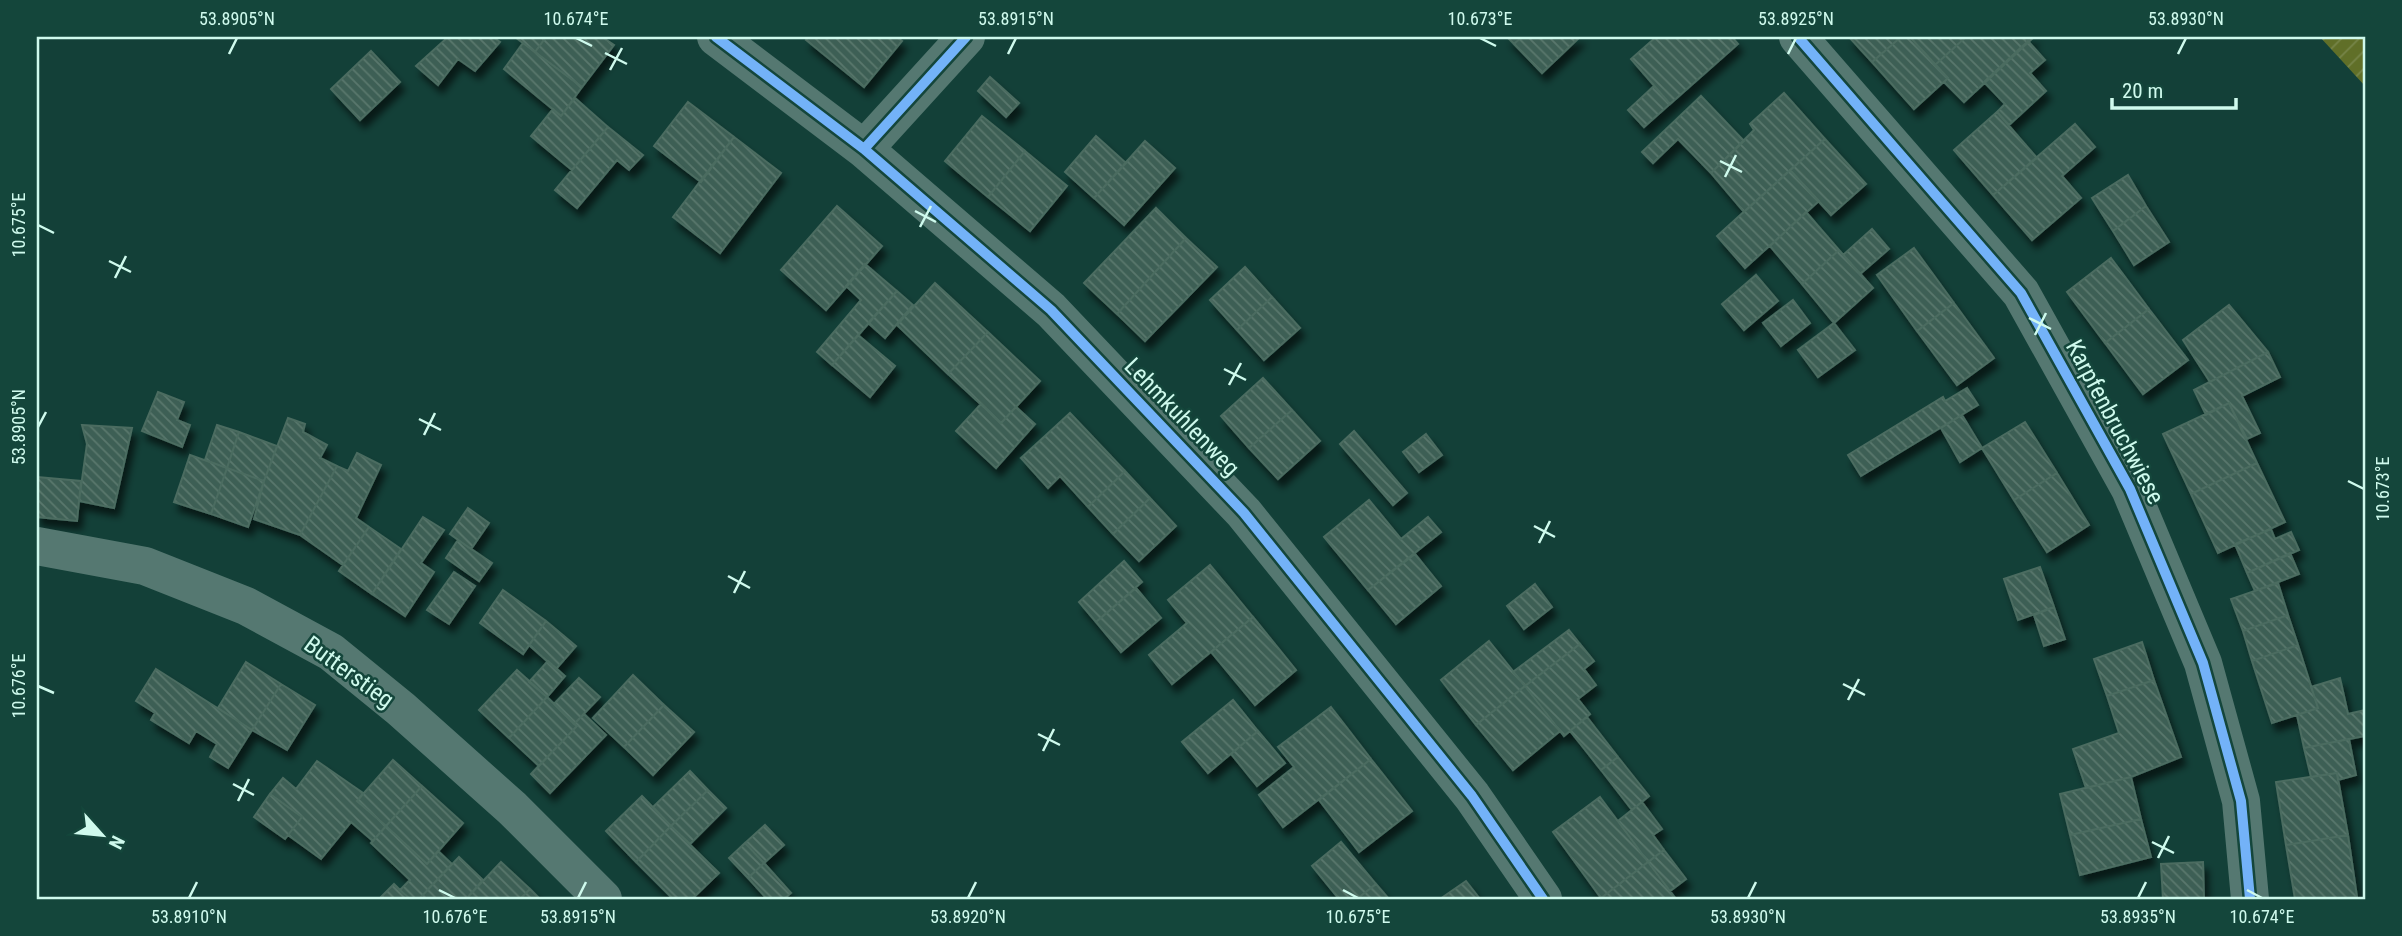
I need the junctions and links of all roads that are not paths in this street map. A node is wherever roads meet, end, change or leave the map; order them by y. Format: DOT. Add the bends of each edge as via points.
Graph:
graph roads {
  1 [pos="716,37"];
  2 [pos="966,37"];
  3 [pos="1798,37"];
  4 [pos="864,149"];
  5 [pos="37,546"];
  6 [pos="603,899"];
  7 [pos="1543,899"];
  8 [pos="2250,899"];
  1 -- 4 [label="street, Lehmkuhlenweg"];
  2 -- 4 [label="street"];
  3 -- 8 [label="street, Karpfenbruchwiese" via="2021,293 2130,489 2203,663 2241,801"];
  4 -- 7 [label="street, Lehmkuhlenweg" via="1051,310 1244,513 1472,796"];
  5 -- 6 [label="street, Butterstieg" via="145,566 246,606 331,652 512,807"];
}
